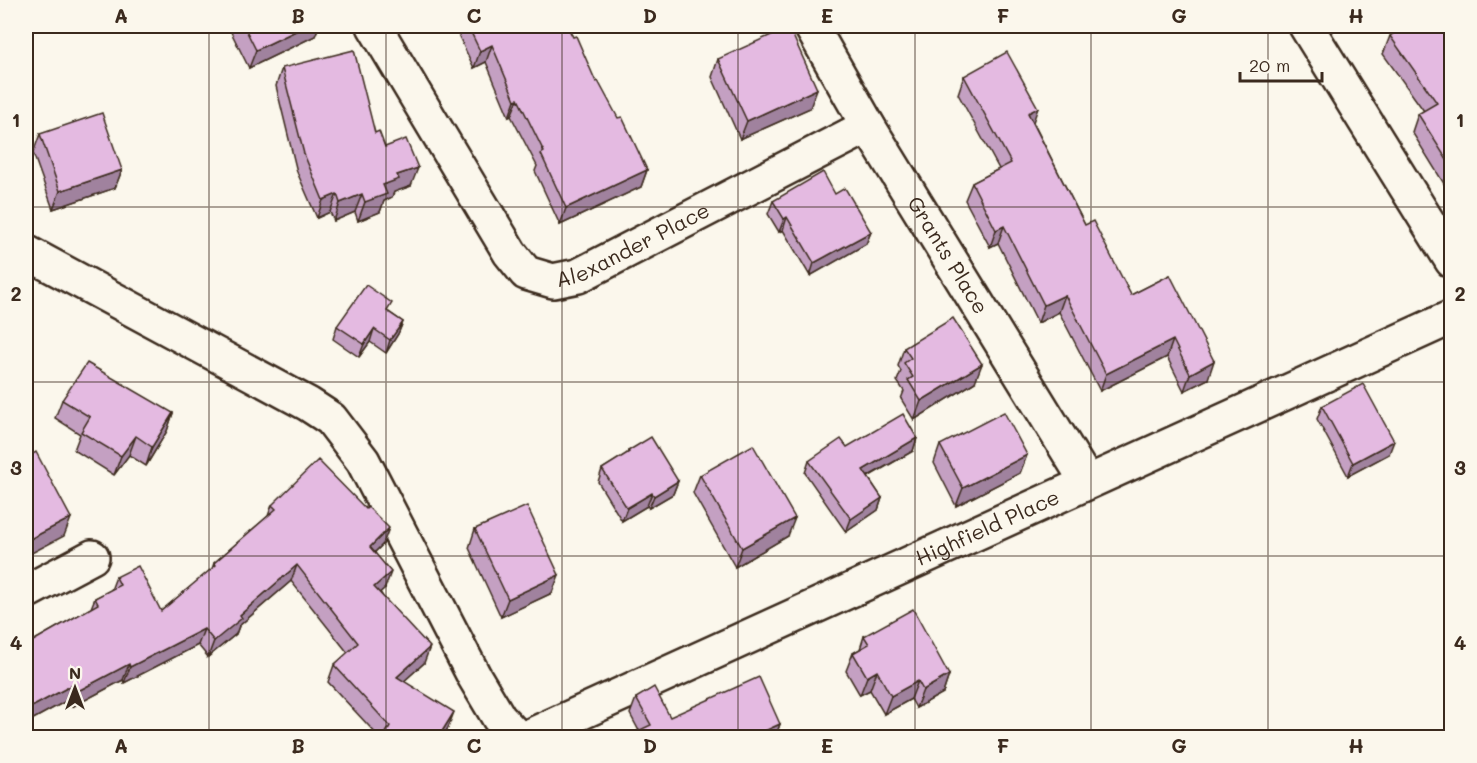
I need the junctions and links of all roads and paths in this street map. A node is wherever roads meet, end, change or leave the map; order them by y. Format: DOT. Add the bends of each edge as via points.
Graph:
graph roads {
  1 [pos="374,26"];
  2 [pos="811,26"];
  3 [pos="1306,26"];
  4 [pos="868,126"];
  5 [pos="26,252"];
  6 [pos="1452,261"];
  7 [pos="1452,317"];
  8 [pos="1086,482"];
  9 [pos="92,557"];
  10 [pos="26,592"];
  11 [pos="518,738"];
  12 [pos="525,738"];
  1 -- 4 [label="street, Alexander Place" via="510,253 526,273 553,281 578,276"];
  2 -- 4 [label="street, Grants Place"];
  3 -- 6 [label="street"];
  4 -- 8 [label="street, Grants Place"];
  5 -- 11 [label="street" via="331,419 363,461 474,676 499,718"];
  7 -- 8 [label="street, Highfield Place"];
  8 -- 12 [label="street, Highfield Place"];
  9 -- 10 [label="street"];
}
